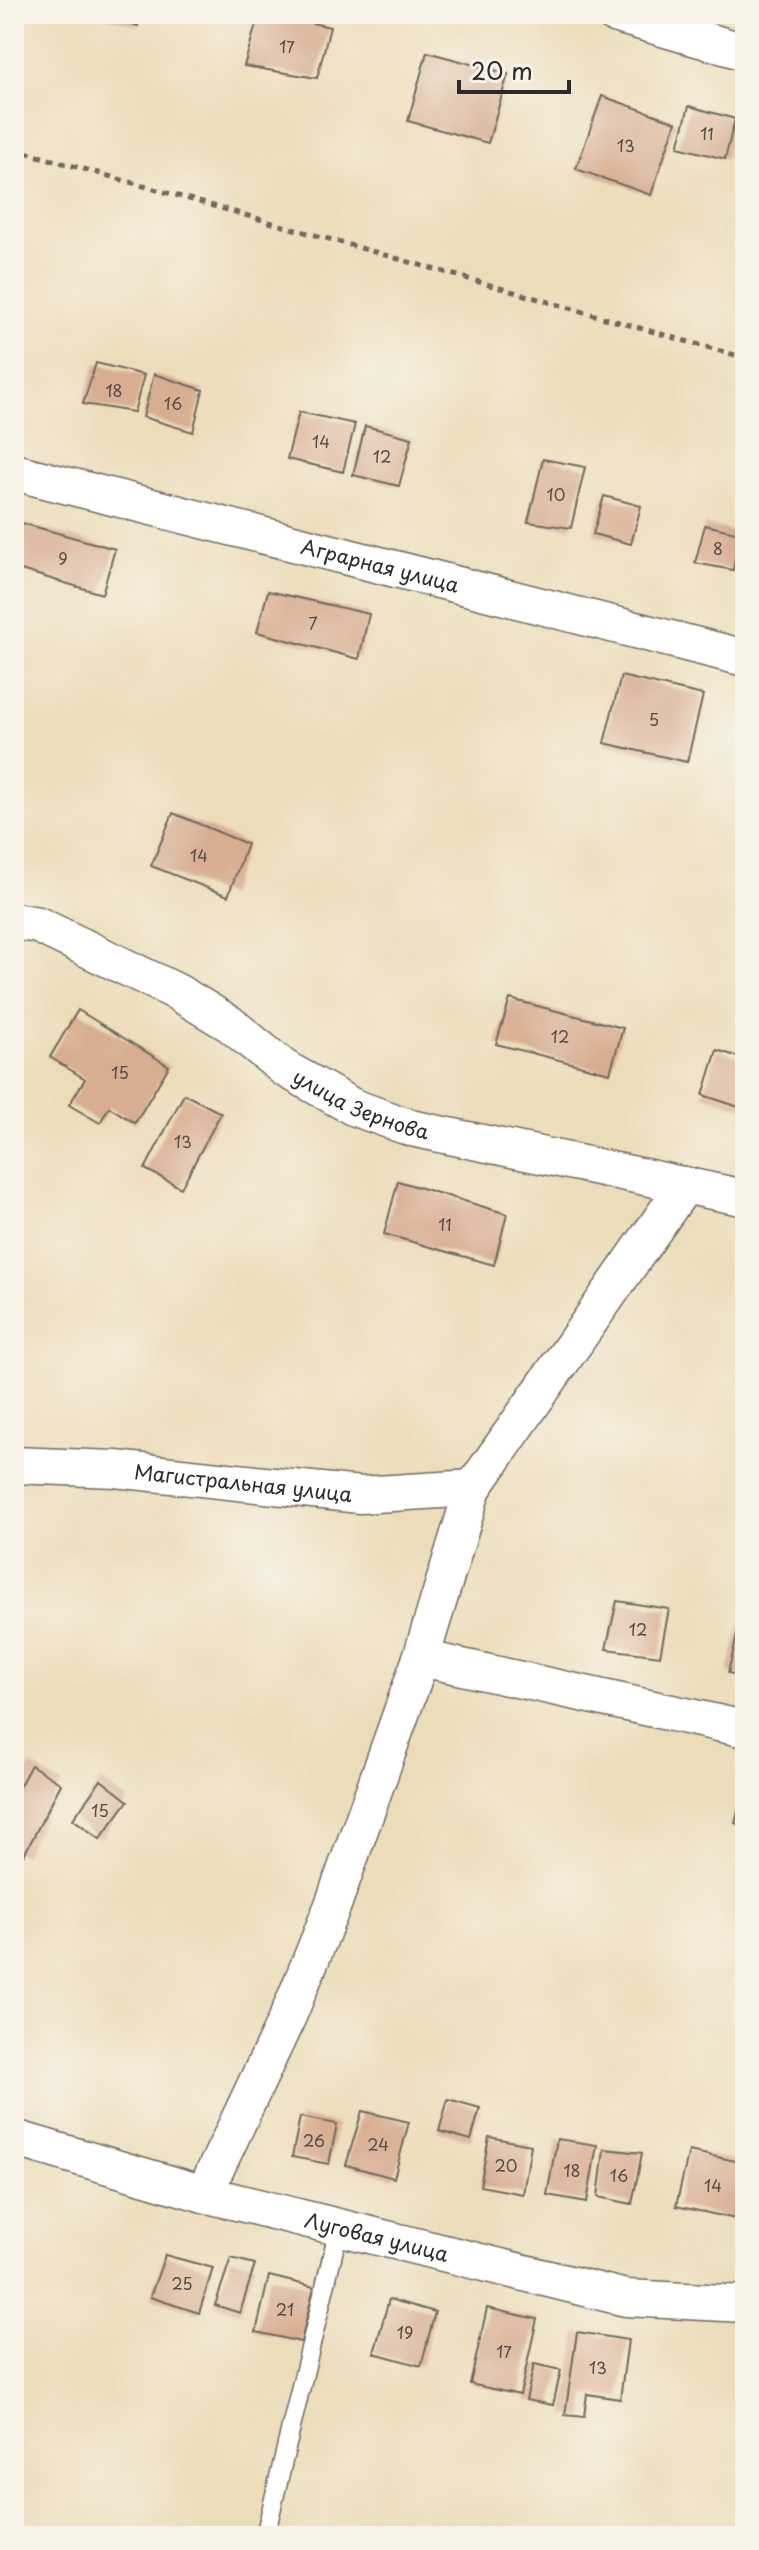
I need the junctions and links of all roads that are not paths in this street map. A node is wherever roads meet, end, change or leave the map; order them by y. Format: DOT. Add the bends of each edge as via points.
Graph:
graph roads {
  1 [pos="614,14"];
  2 [pos="745,52"];
  3 [pos="14,472"];
  4 [pos="745,658"];
  5 [pos="14,921"];
  6 [pos="685,1185"];
  7 [pos="745,1198"];
  8 [pos="14,1465"];
  9 [pos="473,1488"];
  10 [pos="421,1658"];
  11 [pos="745,1729"];
  12 [pos="14,2138"];
  13 [pos="204,2194"];
  14 [pos="339,2228"];
  15 [pos="745,2304"];
  16 [pos="265,2536"];
  1 -- 2 [label="street"];
  3 -- 4 [label="street, Аграрная улица"];
  5 -- 6 [label="street, улица Зернова" via="38,925 177,992 230,1024 284,1068 353,1107 411,1128"];
  6 -- 7 [label="street, улица Зернова"];
  6 -- 9 [label="street"];
  8 -- 9 [label="street, Магистральная улица" via="115,1469 360,1495"];
  9 -- 10 [label="street"];
  10 -- 11 [label="street"];
  10 -- 13 [label="street" via="289,2014"];
  12 -- 13 [label="street, Луговая улица"];
  13 -- 14 [label="street, Луговая улица"];
  14 -- 15 [label="street, Луговая улица" via="626,2298"];
  14 -- 16 [label="lane"];
}
